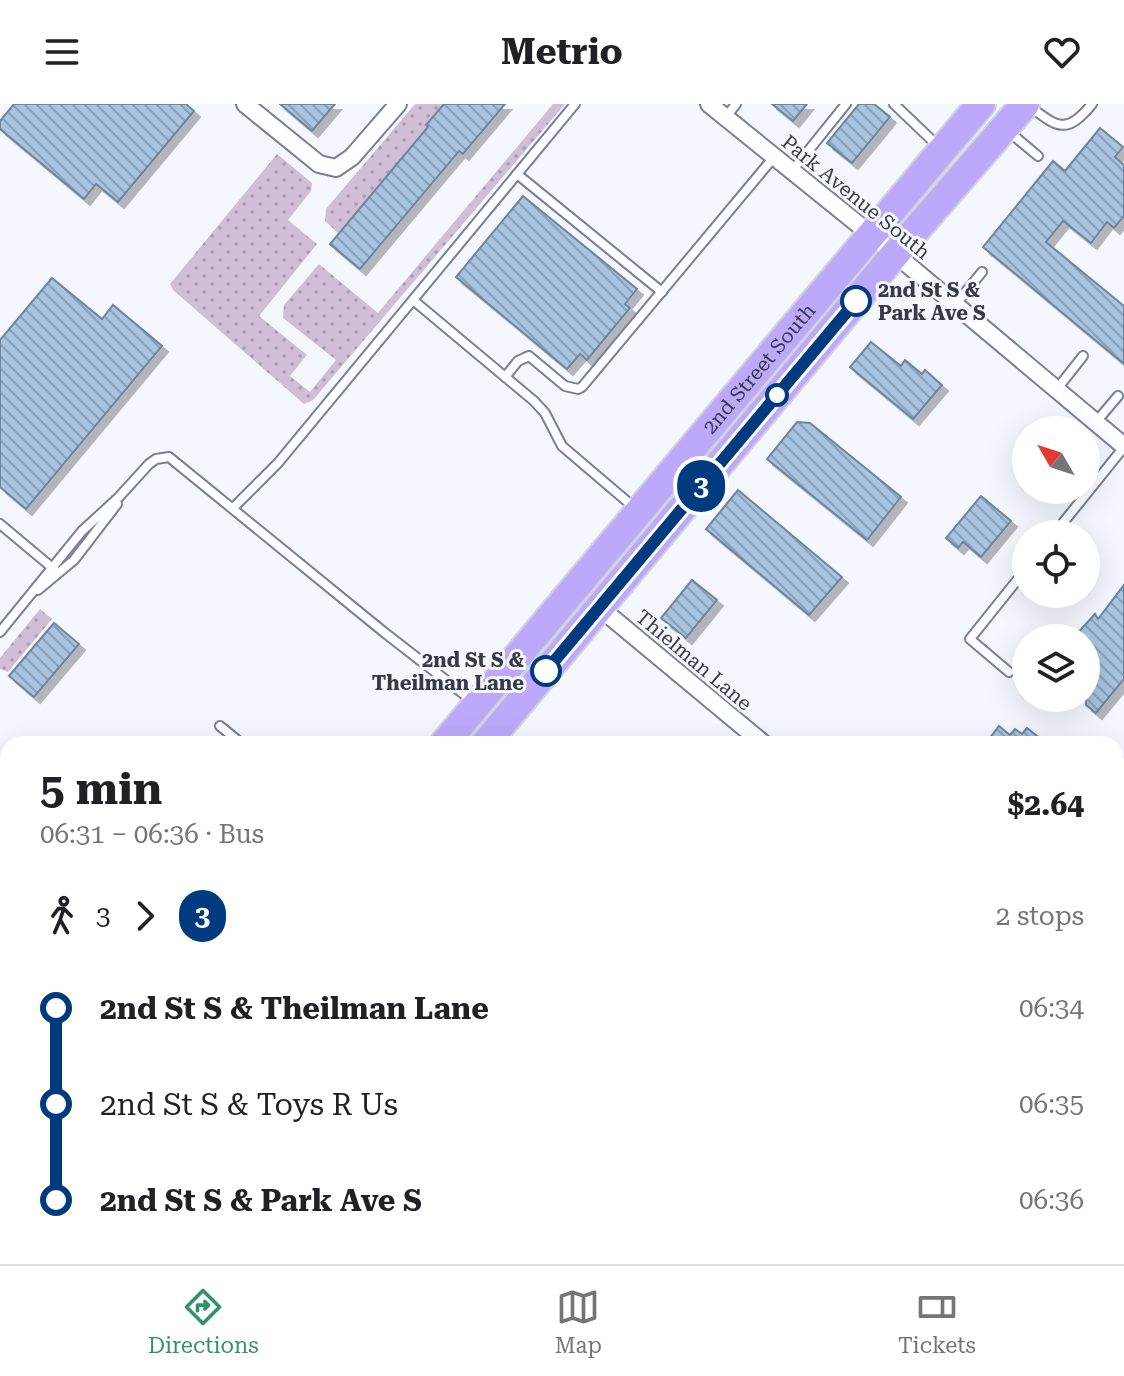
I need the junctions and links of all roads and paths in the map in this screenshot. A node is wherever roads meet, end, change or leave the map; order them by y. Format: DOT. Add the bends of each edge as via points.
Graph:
graph roads {
  1 [pos="245,104"];
  2 [pos="398,104"];
  3 [pos="575,104"];
  4 [pos="709,104"];
  5 [pos="846,104"];
  6 [pos="894,104"];
  7 [pos="1026,104"];
  8 [pos="1092,104"];
  9 [pos="978,106"];
  10 [pos="731,111"];
  11 [pos="1004,128"];
  12 [pos="943,150"];
  13 [pos="1038,156"];
  14 [pos="774,157"];
  15 [pos="792,171"];
  16 [pos="517,174"];
  17 [pos="871,235"];
  18 [pos="895,254"];
  19 [pos="982,272"];
  20 [pos="662,292"];
  21 [pos="413,300"];
  22 [pos="955,305"];
  23 [pos="1083,356"];
  24 [pos="505,377"];
  25 [pos="1057,389"];
  26 [pos="1118,396"];
  27 [pos="1089,416"];
  28 [pos="1100,417"];
  29 [pos="1100,425"];
  30 [pos="1124,446"];
  31 [pos="131,483"];
  32 [pos="233,508"];
  33 [pos="640,512"];
  34 [pos="1065,520"];
  35 [pos="0,524"];
  36 [pos="51,567"];
  37 [pos="59,574"];
  38 [pos="1012,586"];
  39 [pos="30,596"];
  40 [pos="599,607"];
  41 [pos="0,632"];
  42 [pos="1009,672"];
  43 [pos="478,705"];
  44 [pos="220,726"];
  45 [pos="232,736"];
  46 [pos="451,736"];
  47 [pos="492,736"];
  48 [pos="754,736"];
  1 -- 2 [label="street" via="319,164 336,168"];
  3 -- 16 [label="lane"];
  4 -- 10 [label="street, Park Avenue South"];
  5 -- 15 [label="lane"];
  6 -- 12 [label="lane"];
  7 -- 8 [label="lane" via="1062,126 1073,123"];
  7 -- 11 [label="highway, 2nd Street South"];
  9 -- 12 [label="highway, 2nd Street South"];
  10 -- 14 [label="street, Park Avenue South"];
  11 -- 13 [label="lane"];
  11 -- 18 [label="highway, 2nd Street South"];
  12 -- 17 [label="highway, 2nd Street South"];
  14 -- 15 [label="street, Park Avenue South"];
  14 -- 20 [label="lane"];
  15 -- 17 [label="street, Park Avenue South"];
  16 -- 20 [label="lane"];
  16 -- 21 [label="lane"];
  17 -- 18 [label="street, Park Avenue South"];
  17 -- 33 [label="highway, 2nd Street South"];
  18 -- 22 [label="street, Park Avenue South"];
  18 -- 40 [label="highway, 2nd Street South"];
  19 -- 22 [label="lane"];
  20 -- 24 [label="lane" via="578,389 565,386 529,356"];
  21 -- 24 [label="lane"];
  21 -- 32 [label="lane" via="278,463"];
  22 -- 25 [label="street, Park Avenue South"];
  23 -- 25 [label="lane"];
  24 -- 33 [label="lane" via="541,407 562,446"];
  25 -- 27 [label="street, Park Avenue South"];
  26 -- 28 [label="lane"];
  29 -- 30 [label="street, Park Avenue South"];
  30 -- 34 [label="lane"];
  31 -- 32 [label="lane" via="156,459 169,457"];
  31 -- 36 [label="lane"];
  31 -- 37 [label="lane"];
  32 -- 43 [label="lane"];
  33 -- 43 [label="highway, 2nd Street South"];
  35 -- 36 [label="lane"];
  36 -- 37 [label="lane"];
  36 -- 39 [label="lane"];
  37 -- 39 [label="lane"];
  38 -- 42 [label="lane" via="970,639"];
  39 -- 41 [label="lane"];
  40 -- 47 [label="highway, 2nd Street South"];
  40 -- 48 [label="street, Thielman Lane"];
  43 -- 46 [label="highway, 2nd Street South"];
  44 -- 45 [label="lane"];
}
